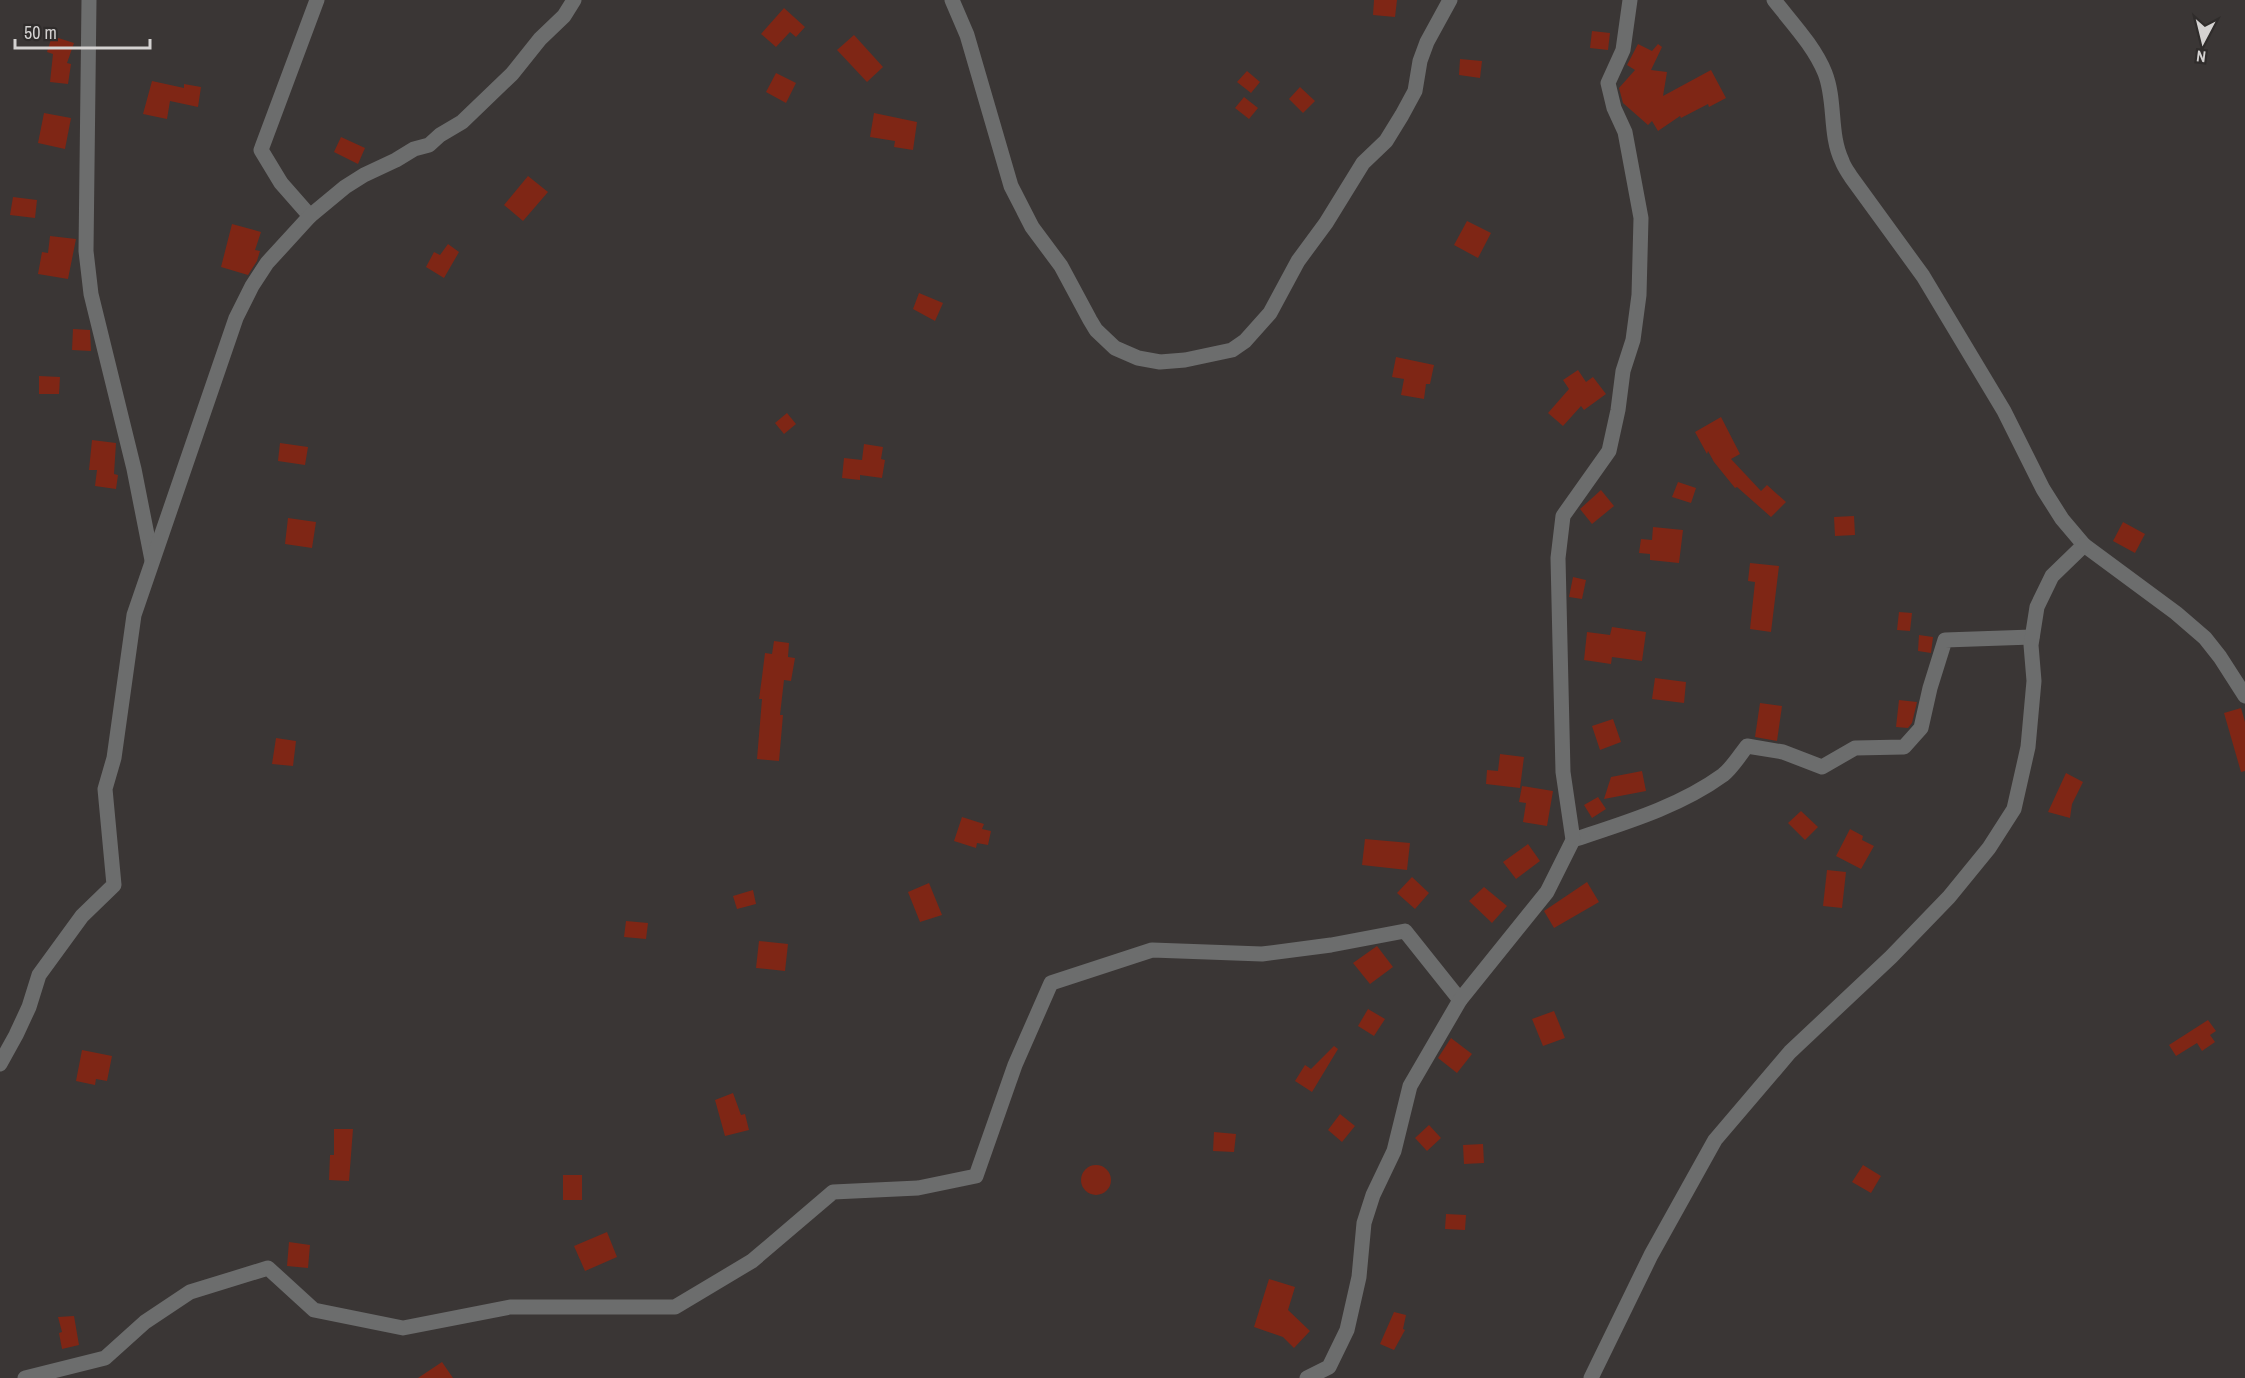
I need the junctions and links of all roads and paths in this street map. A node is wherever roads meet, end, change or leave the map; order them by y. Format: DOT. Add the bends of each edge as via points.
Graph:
graph roads {
  1 [pos="89,0"];
  2 [pos="317,0"];
  3 [pos="574,0"];
  4 [pos="952,0"];
  5 [pos="1450,0"];
  6 [pos="1630,0"];
  7 [pos="1774,0"];
  8 [pos="310,216"];
  9 [pos="2084,545"];
  10 [pos="153,562"];
  11 [pos="2032,637"];
  12 [pos="2245,696"];
  13 [pos="1573,840"];
  14 [pos="1460,999"];
  15 [pos="0,1064"];
  16 [pos="26,1378"];
  17 [pos="1307,1378"];
  18 [pos="1592,1378"];
  1 -- 10 [label="street" via="86,251 91,294"];
  2 -- 8 [label="street" via="261,150 281,183"];
  3 -- 8 [label="street" via="512,74 462,122 429,145 364,175"];
  4 -- 5 [label="street" via="968,35 1021,209 1061,266 1096,330 1126,354 1160,362 1232,350 1270,313 1298,261 1363,164 1386,141 1402,115 1415,91 1427,42"];
  6 -- 13 [label="street" via="1623,50 1608,83 1626,132 1641,218 1639,295 1609,451 1563,516 1558,558 1563,772"];
  7 -- 9 [label="street" via="1825,74 1841,160 1923,276 2004,411 2053,506"];
  8 -- 10 [label="street" via="267,263 236,318"];
  9 -- 11 [label="street" via="2044,589"];
  9 -- 12 [label="street" via="2205,638"];
  10 -- 15 [label="street" via="134,615 114,758 105,789 114,885 82,916 39,975 29,1007"];
  11 -- 13 [label="street" via="1945,640 1921,728 1904,747 1855,748 1822,767 1783,752 1747,746 1725,773 1692,794 1659,810"];
  11 -- 18 [label="street" via="2034,681 2028,747 2014,809 1989,848 1949,897 1790,1052 1715,1140 1651,1255"];
  13 -- 14 [label="street" via="1546,892"];
  14 -- 16 [label="street" via="1405,931 1262,954 1152,950 1051,983 1015,1065 976,1176 918,1188 833,1192 752,1261 675,1307 510,1307 403,1328 314,1310 268,1268 190,1292 145,1322 105,1358"];
  14 -- 17 [label="street" via="1410,1086 1394,1151 1364,1223 1359,1277 1347,1330 1329,1367"];
}
